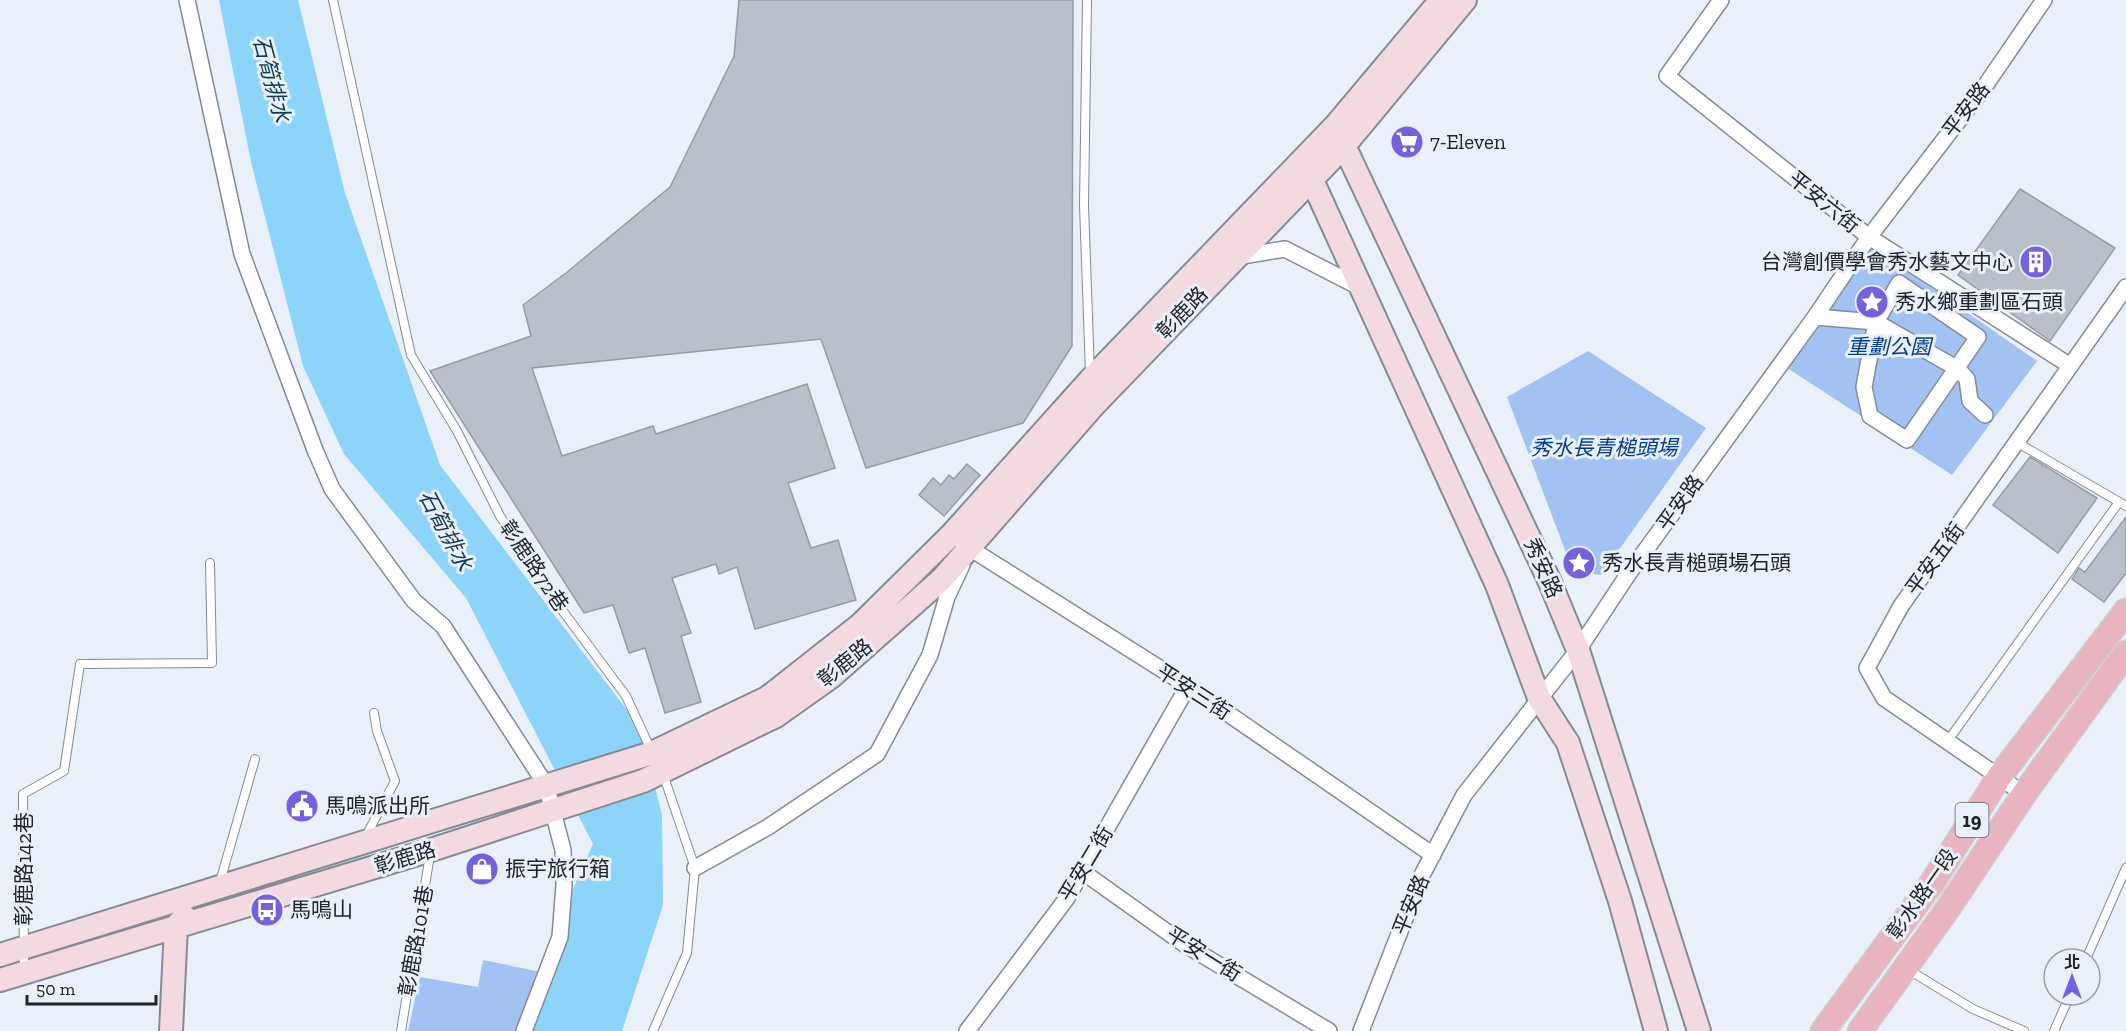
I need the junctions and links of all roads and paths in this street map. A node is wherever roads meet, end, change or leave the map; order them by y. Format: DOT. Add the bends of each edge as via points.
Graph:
graph roads {
  1 [pos="187,0"];
  2 [pos="333,0"];
  3 [pos="1087,0"];
  4 [pos="1441,0"];
  5 [pos="1465,0"];
  6 [pos="1721,0"];
  7 [pos="2044,0"];
  8 [pos="1339,136"];
  9 [pos="1307,169"];
  10 [pos="1869,237"];
  11 [pos="1236,257"];
  12 [pos="2126,287"];
  13 [pos="1361,288"];
  14 [pos="1815,317"];
  15 [pos="1876,322"];
  16 [pos="2069,365"];
  17 [pos="1958,369"];
  18 [pos="1093,392"];
  19 [pos="1985,415"];
  20 [pos="2018,443"];
  21 [pos="2122,504"];
  22 [pos="952,534"];
  23 [pos="969,550"];
  24 [pos="210,563"];
  25 [pos="2126,611"];
  26 [pos="1578,650"];
  27 [pos="2126,653"];
  28 [pos="1188,686"];
  29 [pos="1539,698"];
  30 [pos="374,713"];
  31 [pos="1947,743"];
  32 [pos="643,755"];
  33 [pos="255,759"];
  34 [pos="653,777"];
  35 [pos="1999,777"];
  36 [pos="550,783"];
  37 [pos="2024,794"];
  38 [pos="558,807"];
  39 [pos="361,845"];
  40 [pos="431,850"];
  41 [pos="1432,855"];
  42 [pos="695,868"];
  43 [pos="2126,868"];
  44 [pos="1083,872"];
  45 [pos="218,887"];
  46 [pos="176,926"];
  47 [pos="24,947"];
  48 [pos="2091,947"];
  49 [pos="0,955"];
  50 [pos="1906,968"];
  51 [pos="24,972"];
  52 [pos="0,980"];
  53 [pos="2065,1007"];
  54 [pos="1703,1028"];
  55 [pos="171,1031"];
  56 [pos="401,1031"];
  57 [pos="524,1031"];
  58 [pos="652,1031"];
  59 [pos="967,1031"];
  60 [pos="1329,1031"];
  61 [pos="1361,1031"];
  62 [pos="1656,1031"];
  63 [pos="1823,1031"];
  64 [pos="1860,1031"];
  65 [pos="2024,1031"];
  66 [pos="2054,1031"];
  1 -- 36 [label="street" via="242,255 332,489 414,601 443,626"];
  2 -- 32 [label="lane, 彰鹿路72巷" via="411,355 457,431 500,516 626,696"];
  3 -- 18 [label="lane" via="1084,205"];
  4 -- 8 [label="main road, 彰鹿路"];
  5 -- 8 [label="main road, 彰鹿路"];
  6 -- 10 [label="street, 平安六街" via="1667,76"];
  7 -- 10 [label="street, 平安路" via="1983,88"];
  8 -- 9 [label="main road, 彰鹿路"];
  8 -- 26 [label="main road, 秀安路" via="1549,580"];
  9 -- 11 [label="main road, 彰鹿路"];
  9 -- 13 [label="main road"];
  9 -- 18 [label="main road, 彰鹿路"];
  10 -- 14 [label="street, 平安路"];
  10 -- 16 [label="street, 平安六街"];
  11 -- 13 [label="street" via="1285,249"];
  11 -- 18 [label="main road, 彰鹿路"];
  12 -- 16 [label="street, 平安五街"];
  13 -- 29 [label="main road" via="1497,585"];
  14 -- 15 [label="street"];
  14 -- 26 [label="street, 平安路" via="1629,573"];
  15 -- 17 [label="street"];
  15 -- 17 [label="street" via="1899,284 1978,337"];
  15 -- 17 [label="street" via="1864,387 1870,416 1906,440"];
  16 -- 20 [label="street, 平安五街"];
  17 -- 19 [label="street" via="1966,379 1970,401"];
  18 -- 22 [label="main road, 彰鹿路"];
  18 -- 23 [label="main road, 彰鹿路"];
  20 -- 21 [label="lane"];
  20 -- 31 [label="street, 平安五街" via="1901,606 1867,668 1884,698"];
  21 -- 31 [label="lane"];
  22 -- 23 [label="street, 平安三街"];
  22 -- 32 [label="main road, 彰鹿路" via="860,625 767,698"];
  23 -- 28 [label="street, 平安三街"];
  23 -- 34 [label="main road, 彰鹿路" via="942,579 831,676 776,716"];
  23 -- 42 [label="street" via="947,597 930,655 877,754 768,827"];
  24 -- 47 [label="lane, 彰鹿路142巷" via="212,663 80,664 64,771 23,794"];
  25 -- 35 [label="main road, 彰水路一段 / 19"];
  26 -- 29 [label="street, 平安路"];
  26 -- 54 [label="main road, 秀安路"];
  27 -- 37 [label="main road, 彰水路一段 / 19"];
  28 -- 41 [label="street, 平安三街"];
  28 -- 44 [label="street, 平安二街"];
  29 -- 41 [label="street, 平安路" via="1464,795"];
  29 -- 62 [label="main road" via="1568,743 1620,901"];
  30 -- 39 [label="lane" via="395,781"];
  31 -- 35 [label="street, 平安五街"];
  32 -- 34 [label="lane, 彰鹿路72巷"];
  32 -- 36 [label="main road, 彰鹿路"];
  33 -- 45 [label="lane"];
  34 -- 38 [label="main road, 彰鹿路"];
  34 -- 42 [label="lane, 彰鹿路72巷"];
  35 -- 37 [label="street, 平安五街"];
  35 -- 63 [label="main road, 彰水路一段 / 19" via="1932,883"];
  36 -- 38 [label="street"];
  36 -- 39 [label="main road, 彰鹿路"];
  37 -- 50 [label="main road, 彰水路一段 / 19"];
  38 -- 40 [label="main road, 彰鹿路"];
  38 -- 57 [label="street" via="564,885 560,937"];
  39 -- 45 [label="main road, 彰鹿路"];
  40 -- 46 [label="main road, 彰鹿路"];
  40 -- 56 [label="lane, 彰鹿路101巷"];
  41 -- 61 [label="street, 平安路"];
  42 -- 58 [label="lane" via="687,953"];
  43 -- 48 [label="lane"];
  44 -- 59 [label="street, 平安二街"];
  44 -- 60 [label="street, 平安一街" via="1184,944"];
  45 -- 46 [label="main road"];
  45 -- 47 [label="main road, 彰鹿路"];
  46 -- 51 [label="main road, 彰鹿路"];
  46 -- 55 [label="main road"];
  47 -- 49 [label="main road, 彰鹿路"];
  47 -- 51 [label="lane, 彰鹿路142巷"];
  50 -- 64 [label="main road, 彰水路一段 / 19"];
  50 -- 65 [label="lane" via="1972,1009"];
  51 -- 52 [label="main road, 彰鹿路"];
  53 -- 66 [label="lane"];
}
